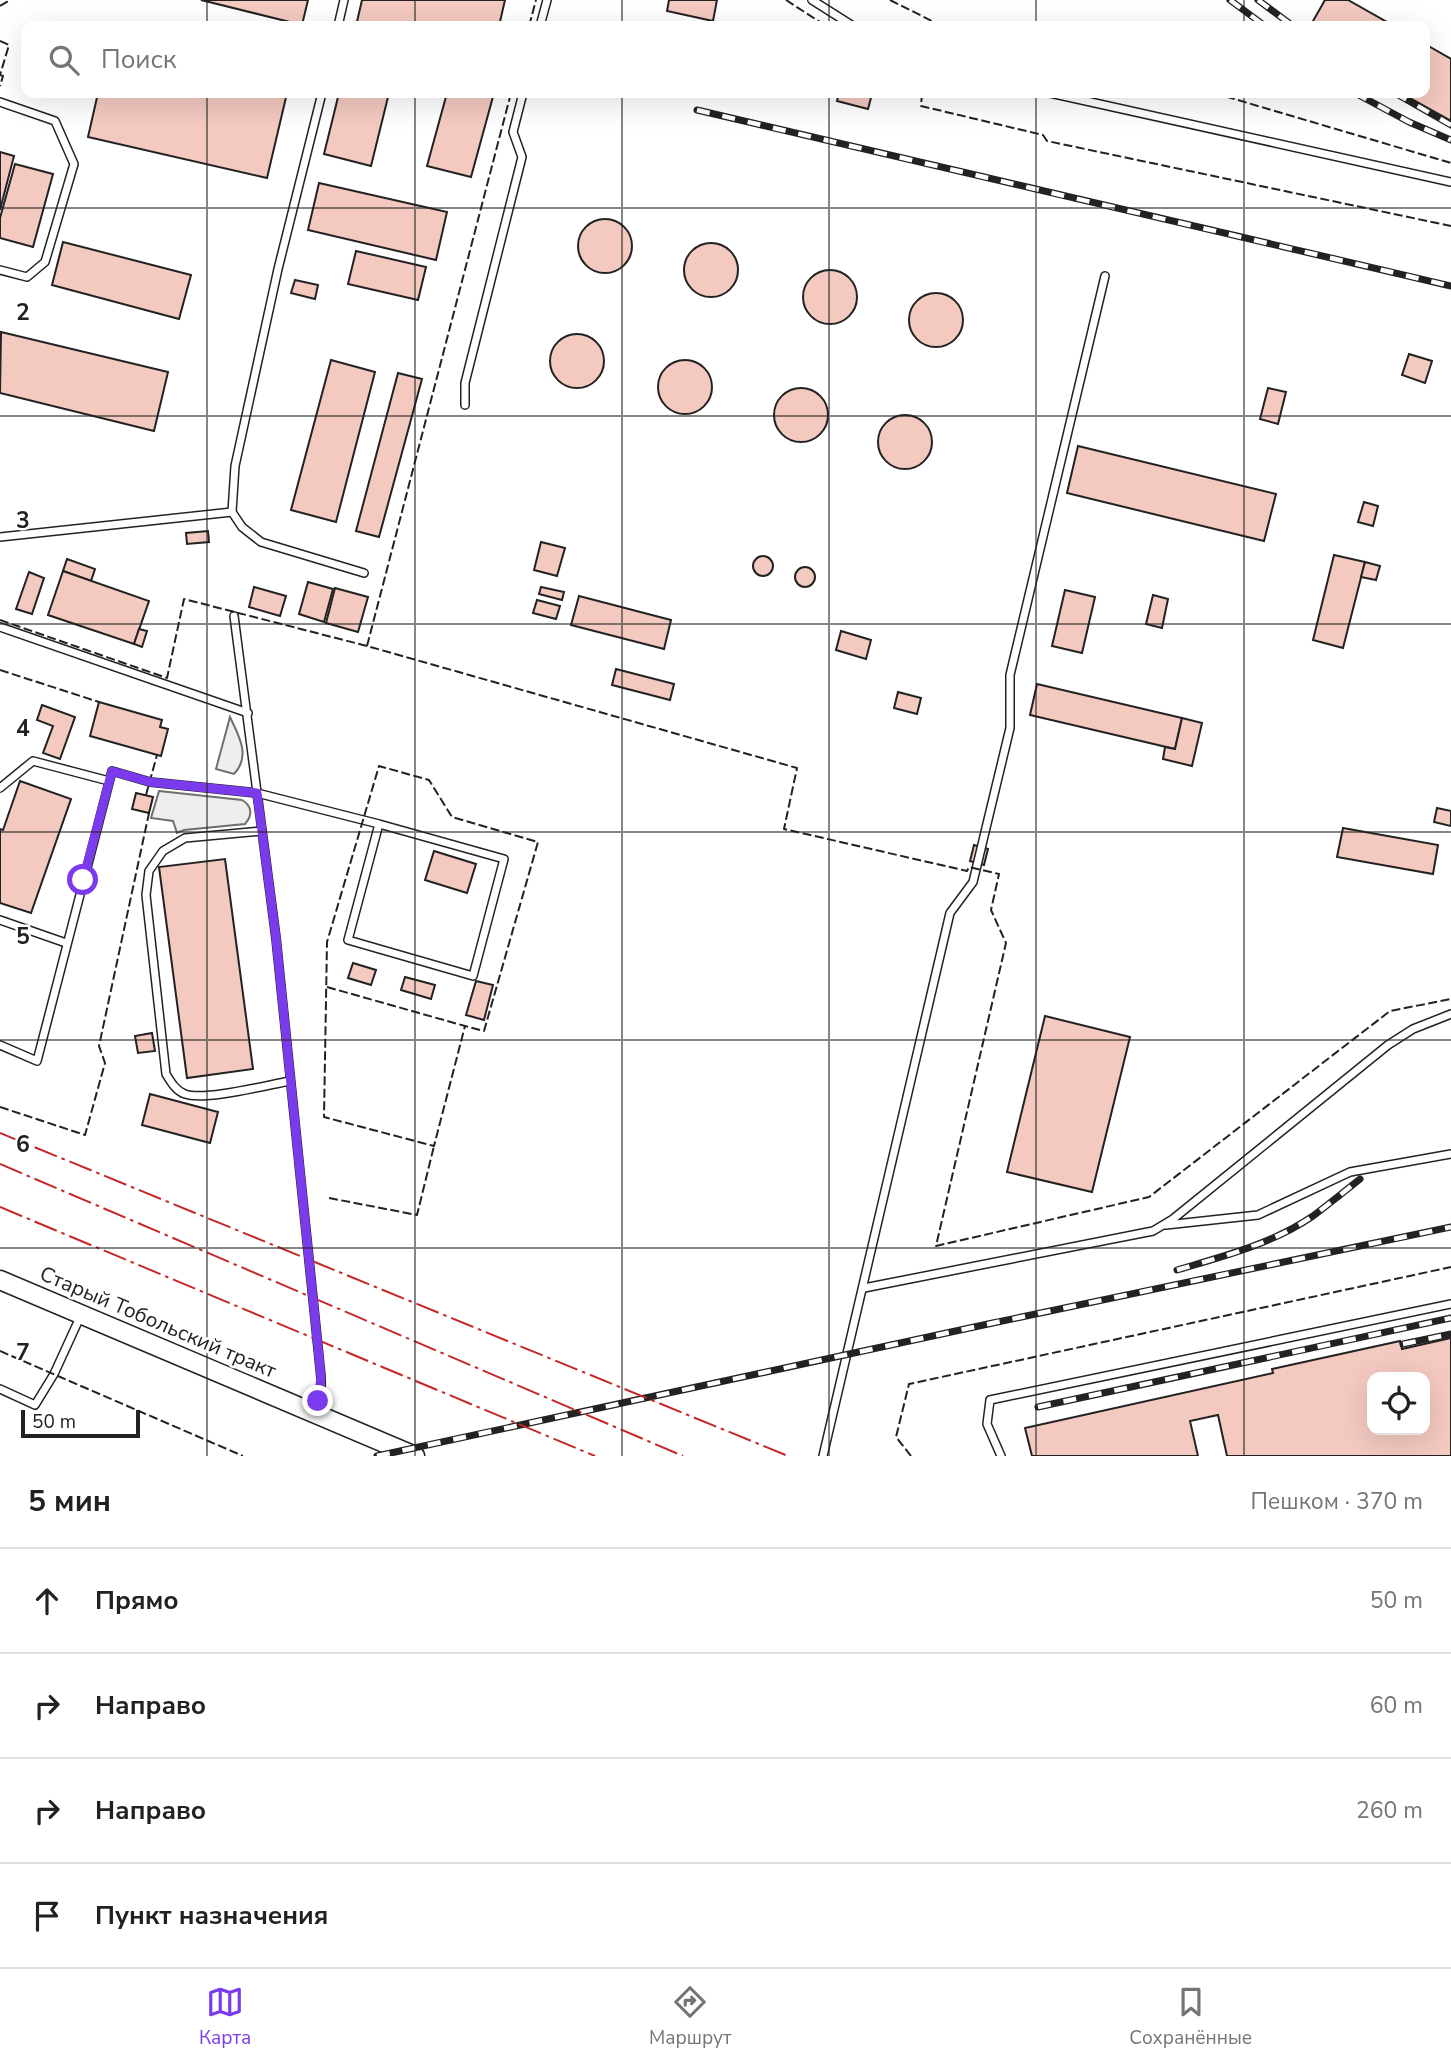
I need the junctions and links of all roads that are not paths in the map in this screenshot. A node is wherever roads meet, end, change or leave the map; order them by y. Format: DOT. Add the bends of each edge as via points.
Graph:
graph roads {
  1 [pos="344,0"];
  2 [pos="547,0"];
  3 [pos="812,0"];
  4 [pos="339,21"];
  5 [pos="541,21"];
  6 [pos="845,21"];
  7 [pos="320,98"];
  8 [pos="522,98"];
  9 [pos="1073,98"];
  10 [pos="0,102"];
  11 [pos="1451,182"];
  12 [pos="0,270"];
  13 [pos="1105,276"];
  14 [pos="466,405"];
  15 [pos="232,512"];
  16 [pos="0,537"];
  17 [pos="364,573"];
  18 [pos="234,616"];
  19 [pos="0,627"];
  20 [pos="248,713"];
  21 [pos="109,781"];
  22 [pos="0,788"];
  23 [pos="257,793"];
  24 [pos="379,824"];
  25 [pos="262,831"];
  26 [pos="0,920"];
  27 [pos="66,943"];
  28 [pos="1451,1014"];
  29 [pos="0,1045"];
  30 [pos="290,1081"];
  31 [pos="1451,1154"];
  32 [pos="1164,1225"];
  33 [pos="0,1280"];
  34 [pos="864,1288"];
  35 [pos="1451,1304"];
  36 [pos="81,1314"];
  37 [pos="0,1389"];
  38 [pos="314,1413"];
  39 [pos="415,1456"];
  40 [pos="823,1456"];
  41 [pos="1001,1456"];
  1 -- 4 [label="lane"];
  2 -- 5 [label="lane"];
  3 -- 6 [label="lane"];
  7 -- 15 [label="lane" via="235,466"];
  8 -- 14 [label="lane" via="513,132 522,157 465,383"];
  9 -- 11 [label="lane"];
  10 -- 12 [label="lane" via="55,121 74,164 46,262 27,277"];
  13 -- 34 [label="lane" via="1010,675 1010,728 973,882 950,913"];
  15 -- 16 [label="lane"];
  15 -- 17 [label="lane" via="261,542"];
  18 -- 20 [label="lane"];
  19 -- 20 [label="lane"];
  20 -- 23 [label="lane"];
  21 -- 22 [label="lane" via="33,761"];
  21 -- 23 [label="lane" via="112,771 150,782"];
  21 -- 27 [label="lane"];
  23 -- 24 [label="lane"];
  23 -- 25 [label="lane"];
  24 -- 24 [label="lane" via="504,859 473,976 348,940"];
  25 -- 30 [label="lane"];
  25 -- 30 [label="lane" via="185,838 163,851 149,872 146,895 166,1074 172,1086 185,1094"];
  26 -- 27 [label="lane"];
  27 -- 29 [label="lane" via="37,1061"];
  28 -- 32 [label="lane" via="1388,1045"];
  30 -- 38 [label="lane" via="321,1377"];
  31 -- 32 [label="lane" via="1350,1172 1258,1215"];
  32 -- 34 [label="lane" via="1140,1234"];
  33 -- 36 [label="street, Старый Тобольский тракт"];
  34 -- 40 [label="lane"];
  35 -- 41 [label="lane" via="990,1399 987,1424"];
  36 -- 37 [label="lane" via="35,1405"];
  36 -- 38 [label="street, Старый Тобольский тракт"];
  38 -- 39 [label="street, Старый Тобольский тракт"];
}
